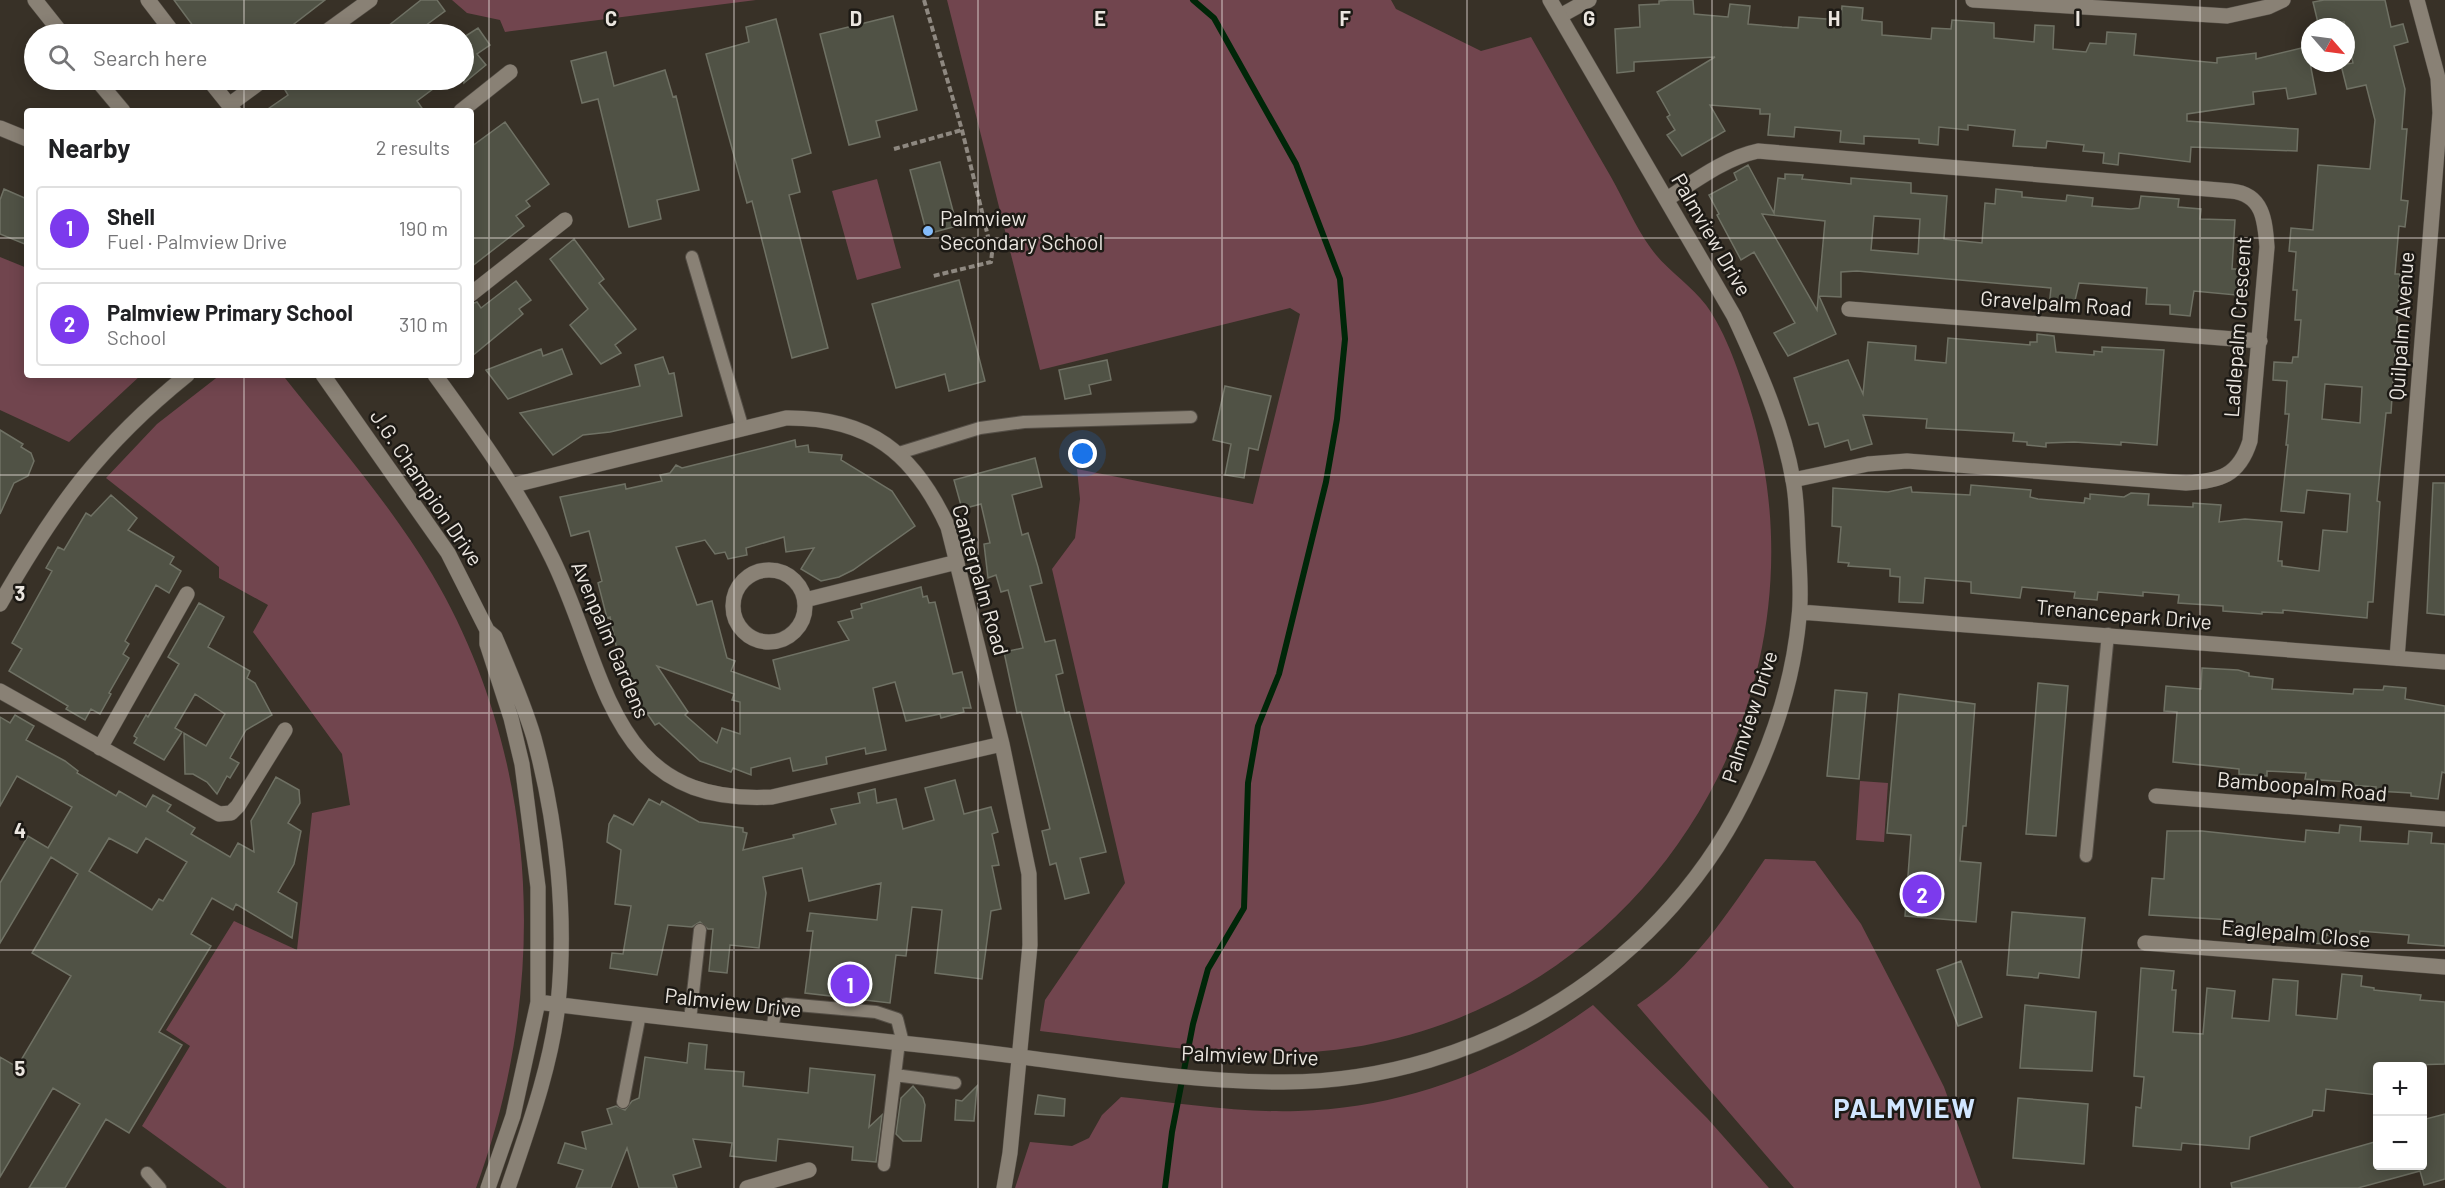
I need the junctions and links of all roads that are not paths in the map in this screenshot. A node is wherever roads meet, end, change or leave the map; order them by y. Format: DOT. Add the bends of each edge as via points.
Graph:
graph roads {
  1 [pos="35,0"];
  2 [pos="148,0"];
  3 [pos="370,0"];
  4 [pos="1550,0"];
  5 [pos="1589,0"];
  6 [pos="1973,0"];
  7 [pos="2283,0"];
  8 [pos="2417,0"];
  9 [pos="2029,2"];
  10 [pos="1560,16"];
  11 [pos="54,24"];
  12 [pos="166,24"];
  13 [pos="337,24"];
  14 [pos="510,72"];
  15 [pos="2441,78"];
  16 [pos="106,90"];
  17 [pos="217,90"];
  18 [pos="252,90"];
  19 [pos="121,108"];
  20 [pos="231,108"];
  21 [pos="465,108"];
  22 [pos="0,128"];
  23 [pos="24,138"];
  24 [pos="1667,200"];
  25 [pos="565,220"];
  26 [pos="692,257"];
  27 [pos="474,292"];
  28 [pos="1849,309"];
  29 [pos="2260,341"];
  30 [pos="184,378"];
  31 [pos="325,378"];
  32 [pos="437,378"];
  33 [pos="1191,417"];
  34 [pos="743,429"];
  35 [pos="899,453"];
  36 [pos="1793,480"];
  37 [pos="514,485"];
  38 [pos="957,562"];
  39 [pos="187,594"];
  40 [pos="805,600"];
  41 [pos="0,604"];
  42 [pos="1800,612"];
  43 [pos="487,630"];
  44 [pos="2108,634"];
  45 [pos="2397,658"];
  46 [pos="2445,662"];
  47 [pos="0,691"];
  48 [pos="285,730"];
  49 [pos="1002,744"];
  50 [pos="100,748"];
  51 [pos="2156,796"];
  52 [pos="2445,819"];
  53 [pos="2086,856"];
  54 [pos="700,930"];
  55 [pos="2145,943"];
  56 [pos="2445,967"];
  57 [pos="538,1002"];
  58 [pos="558,1004"];
  59 [pos="640,1014"];
  60 [pos="690,1020"];
  61 [pos="772,1029"];
  62 [pos="901,1043"];
  63 [pos="1018,1056"];
  64 [pos="895,1075"];
  65 [pos="955,1083"];
  66 [pos="623,1102"];
  67 [pos="884,1165"];
  68 [pos="809,1170"];
  69 [pos="147,1173"];
  70 [pos="160,1188"];
  71 [pos="488,1188"];
  72 [pos="508,1188"];
  73 [pos="747,1188"];
  74 [pos="1004,1188"];
  1 -- 11 [label="street"];
  2 -- 12 [label="street"];
  3 -- 13 [label="street"];
  4 -- 10 [label="street, Palmview Drive"];
  5 -- 10 [label="street"];
  6 -- 9 [label="street"];
  7 -- 9 [label="street" via="2227,16"];
  8 -- 15 [label="street, Quilpalm Avenue"];
  10 -- 24 [label="street, Palmview Drive"];
  14 -- 21 [label="street"];
  15 -- 45 [label="street, Quilpalm Avenue"];
  16 -- 19 [label="street"];
  17 -- 20 [label="street"];
  18 -- 20 [label="street"];
  22 -- 23 [label="street"];
  24 -- 29 [label="street, Ladlepalm Crescent" via="1710,172 1758,151 2243,192 2259,206 2265,220 2267,247"];
  24 -- 36 [label="street, Palmview Drive" via="1734,316 1759,371"];
  25 -- 27 [label="street"];
  26 -- 34 [label="lane"];
  28 -- 29 [label="street, Gravelpalm Road"];
  29 -- 36 [label="street, Ladlepalm Crescent" via="2250,441 2245,458 2224,477 2186,483 1907,461 1868,464"];
  30 -- 41 [label="street" via="122,431 79,480 52,516"];
  31 -- 43 [label="street, J.G. Champion Drive" via="448,553"];
  32 -- 37 [label="street, Avenpalm Gardens"];
  33 -- 35 [label="lane" via="1024,422 980,428"];
  34 -- 35 [label="street, Canterpalm Road" via="786,418 815,418 849,424 876,436"];
  34 -- 37 [label="street, Canterpalm Road"];
  35 -- 38 [label="street, Canterpalm Road" via="937,503"];
  36 -- 42 [label="street, Palmview Drive"];
  37 -- 49 [label="street, Avenpalm Gardens" via="553,560 624,730 643,756 686,786 715,795 772,797"];
  38 -- 40 [label="street"];
  38 -- 49 [label="street, Canterpalm Road"];
  39 -- 50 [label="street"];
  40 -- 40 [label="street" via="805,612 793,633 771,643 748,636 737,623 732,606 734,594 749,575 772,570 794,579"];
  42 -- 44 [label="street, Trenancepark Drive"];
  42 -- 63 [label="street, Palmview Drive" via="1779,712 1761,765 1712,857 1683,895 1639,941 1594,979 1540,1014 1481,1042 1365,1077 1285,1082 1229,1079"];
  43 -- 57 [label="street, J.G. Champion Drive" via="487,644 522,764 534,842"];
  43 -- 58 [label="street, J.G. Champion Drive" via="495,637 515,684 534,737 548,799 559,893"];
  44 -- 45 [label="street, Trenancepark Drive"];
  44 -- 53 [label="lane"];
  45 -- 46 [label="street, Trenancepark Drive"];
  47 -- 50 [label="street"];
  48 -- 50 [label="street" via="238,806 225,814 210,810"];
  49 -- 63 [label="street, Canterpalm Road" via="1026,851 1031,905"];
  51 -- 52 [label="street, Bamboopalm Road"];
  54 -- 60 [label="lane"];
  55 -- 56 [label="street, Eaglepalm Close"];
  57 -- 58 [label="street, Palmview Drive"];
  57 -- 71 [label="street, J.G. Champion Drive" via="513,1116"];
  58 -- 59 [label="street, Palmview Drive"];
  58 -- 72 [label="street, J.G. Champion Drive" via="539,1089"];
  59 -- 60 [label="street, Palmview Drive"];
  59 -- 66 [label="lane"];
  60 -- 61 [label="street, Palmview Drive"];
  61 -- 62 [label="street, Palmview Drive"];
  61 -- 62 [label="lane" via="776,1008 786,1004 876,1012 897,1019"];
  62 -- 63 [label="street, Palmview Drive"];
  62 -- 64 [label="lane"];
  63 -- 74 [label="street, Canterpalm Road"];
  64 -- 65 [label="lane"];
  64 -- 67 [label="lane"];
  68 -- 73 [label="street"];
  69 -- 70 [label="lane"];
}
